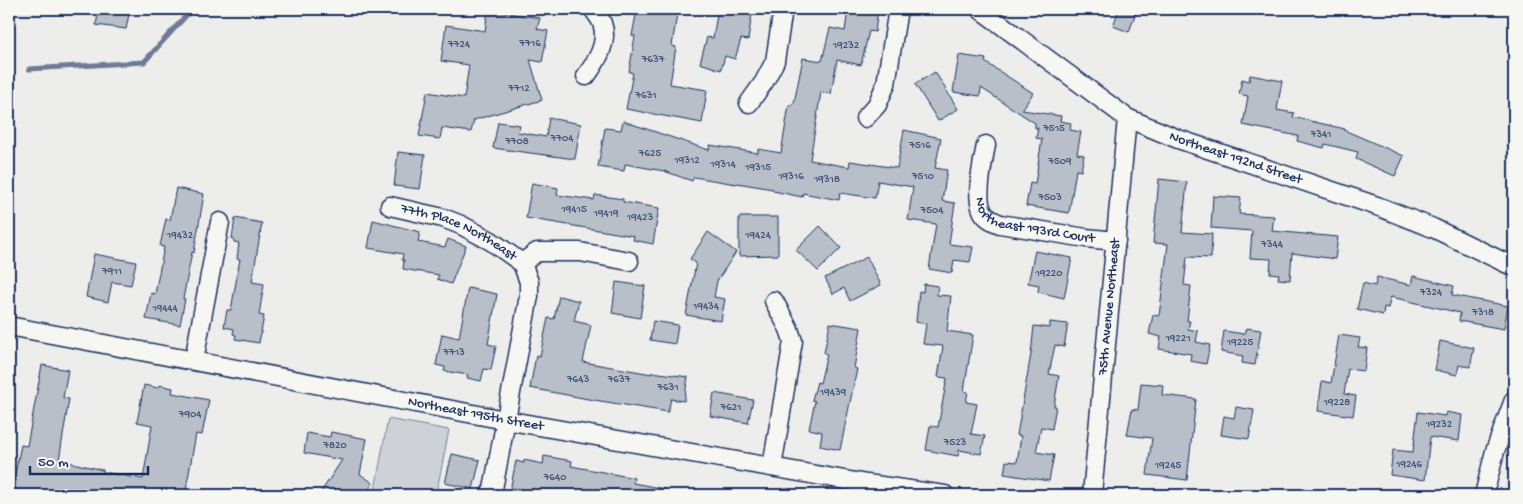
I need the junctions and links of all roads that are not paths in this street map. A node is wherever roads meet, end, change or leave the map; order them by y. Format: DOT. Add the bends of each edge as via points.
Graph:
graph roads {
  1 [pos="593,9"];
  2 [pos="782,9"];
  3 [pos="898,9"];
  4 [pos="980,9"];
  5 [pos="586,76"];
  6 [pos="749,103"];
  7 [pos="865,118"];
  8 [pos="1127,118"];
  9 [pos="986,145"];
  10 [pos="390,206"];
  11 [pos="220,222"];
  12 [pos="1116,241"];
  13 [pos="629,261"];
  14 [pos="522,263"];
  15 [pos="1514,267"];
  16 [pos="774,301"];
  17 [pos="9,326"];
  18 [pos="194,360"];
  19 [pos="1514,400"];
  20 [pos="506,420"];
  21 [pos="772,467"];
  22 [pos="865,490"];
  23 [pos="490,495"];
  24 [pos="945,495"];
  25 [pos="1092,495"];
  26 [pos="1484,495"];
  1 -- 5 [label="street" via="602,23 604,36 599,58"];
  2 -- 6 [label="street" via="774,61"];
  3 -- 7 [label="street" via="886,84 877,105"];
  4 -- 8 [label="street, Northeast 192nd Street"];
  8 -- 12 [label="street, 75th Avenue Northeast"];
  8 -- 15 [label="street, Northeast 192nd Street" via="1178,139 1377,206 1433,228"];
  9 -- 12 [label="street, Northeast 193rd Court" via="979,198 989,219 1000,224"];
  10 -- 14 [label="street, 77th Place Northeast" via="461,225 492,241"];
  11 -- 18 [label="street"];
  12 -- 25 [label="street, 75th Avenue Northeast"];
  13 -- 14 [label="street, 77th Place Northeast" via="580,252 537,252"];
  14 -- 20 [label="street, 77th Place Northeast" via="529,282 529,296"];
  16 -- 21 [label="street" via="793,341"];
  17 -- 18 [label="street, Northeast 195th Street"];
  18 -- 20 [label="street, Northeast 195th Street"];
  19 -- 26 [label="street" via="1495,451"];
  20 -- 21 [label="street, Northeast 195th Street"];
  20 -- 23 [label="street, 77th Place Northeast"];
  21 -- 22 [label="street, Northeast 195th Street"];
  22 -- 24 [label="street, Northeast 195th Street"];
}
